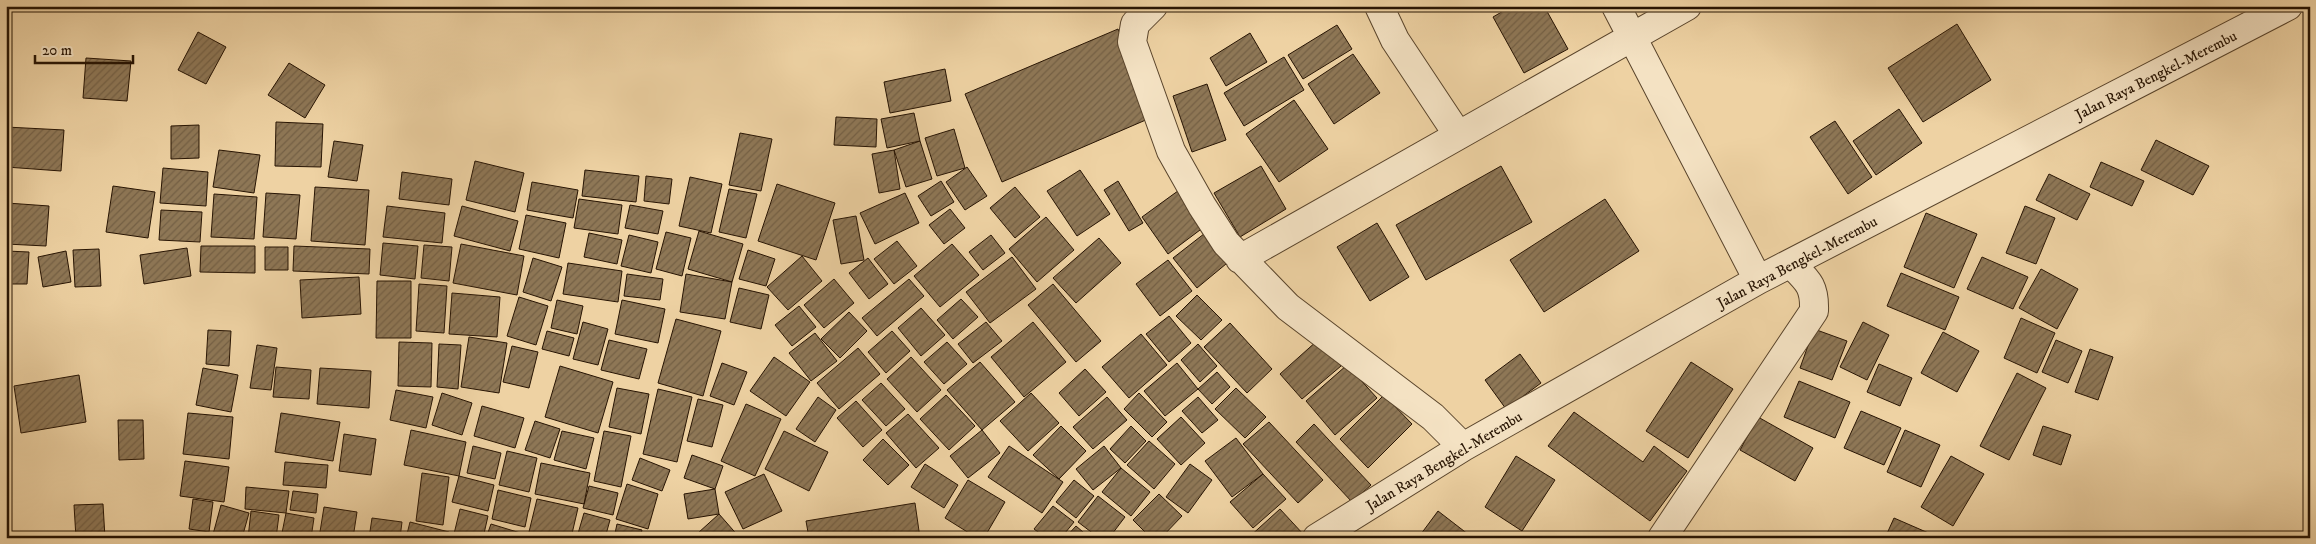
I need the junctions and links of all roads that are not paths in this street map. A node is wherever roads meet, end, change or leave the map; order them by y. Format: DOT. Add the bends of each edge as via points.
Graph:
graph roads {
  1 [pos="1153,6"];
  2 [pos="1378,6"];
  3 [pos="1616,6"];
  4 [pos="1687,6"];
  5 [pos="2288,6"];
  6 [pos="1632,37"];
  7 [pos="1458,135"];
  8 [pos="1240,259"];
  9 [pos="1791,264"];
  10 [pos="1758,280"];
  11 [pos="1463,447"];
  12 [pos="1317,538"];
  13 [pos="1662,538"];
  1 -- 8 [label="street" via="1135,24 1132,42 1171,151 1202,206"];
  2 -- 7 [label="street" via="1395,40"];
  3 -- 6 [label="street"];
  4 -- 6 [label="street"];
  5 -- 9 [label="street, Jalan Raya Bengkel-Merembu"];
  6 -- 7 [label="street"];
  6 -- 10 [label="street"];
  7 -- 8 [label="street"];
  8 -- 11 [label="street" via="1288,307 1433,417"];
  9 -- 10 [label="street, Jalan Raya Bengkel-Merembu"];
  9 -- 13 [label="street" via="1815,294 1814,311"];
  10 -- 11 [label="street, Jalan Raya Bengkel-Merembu"];
  11 -- 12 [label="street, Jalan Raya Bengkel-Merembu"];
}
